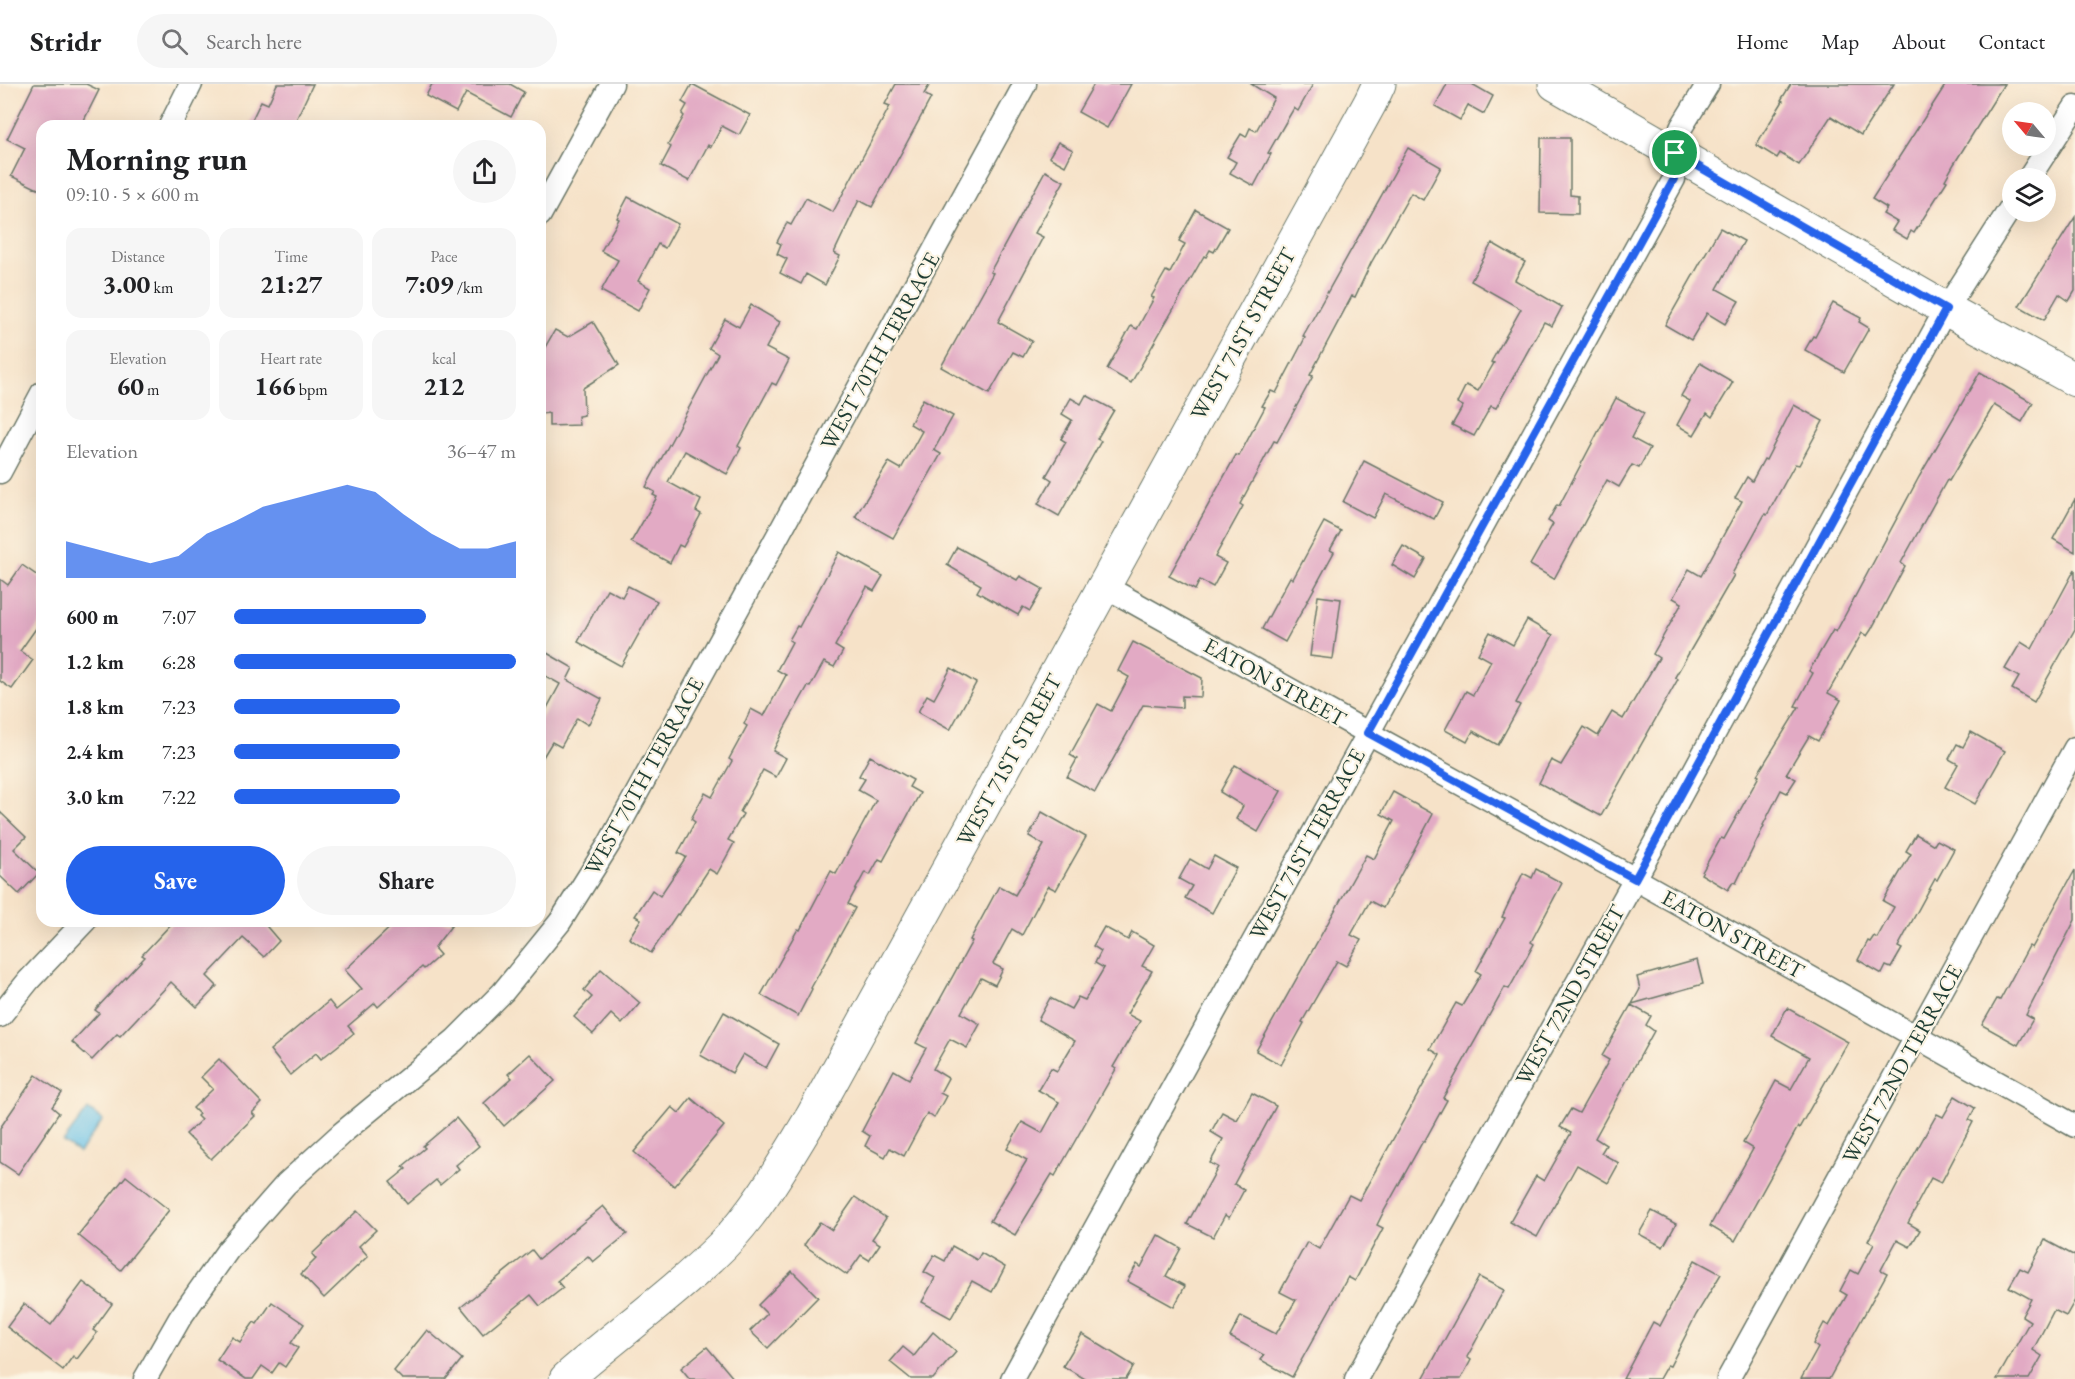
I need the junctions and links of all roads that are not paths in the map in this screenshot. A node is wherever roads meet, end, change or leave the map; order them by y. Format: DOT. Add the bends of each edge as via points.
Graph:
graph roads {
  1 [pos="191,84"];
  2 [pos="612,84"];
  3 [pos="1025,84"];
  4 [pos="1379,84"];
  5 [pos="1555,84"];
  6 [pos="1708,84"];
  7 [pos="2075,107"];
  8 [pos="174,120"];
  9 [pos="1675,153"];
  10 [pos="2035,168"];
  11 [pos="546,204"];
  12 [pos="2002,221"];
  13 [pos="1946,309"];
  14 [pos="2075,380"];
  15 [pos="36,404"];
  16 [pos="0,472"];
  17 [pos="1106,587"];
  18 [pos="1368,733"];
  19 [pos="2075,748"];
  20 [pos="1635,879"];
  21 [pos="79,927"];
  22 [pos="0,1016"];
  23 [pos="1917,1038"];
  24 [pos="2075,1126"];
  25 [pos="145,1379"];
  26 [pos="566,1379"];
  27 [pos="1012,1379"];
  28 [pos="1356,1379"];
  29 [pos="1728,1379"];
  1 -- 8 [label="street"];
  2 -- 11 [label="street"];
  3 -- 25 [label="street, WEST 70TH TERRACE" via="615,833 560,922 503,992 455,1040 286,1184 228,1250 180,1318"];
  4 -- 17 [label="street, WEST 71ST STREET"];
  5 -- 9 [label="street"];
  6 -- 9 [label="street, WEST 71ST TERRACE" via="1682,126"];
  7 -- 10 [label="street"];
  9 -- 13 [label="street"];
  9 -- 18 [label="street, WEST 71ST TERRACE" via="1674,179"];
  12 -- 13 [label="street, WEST 72ND STREET"];
  13 -- 14 [label="street"];
  13 -- 20 [label="street, WEST 72ND STREET"];
  15 -- 16 [label="street"];
  17 -- 18 [label="street, EATON STREET"];
  17 -- 26 [label="street, WEST 71ST STREET" via="812,1117 760,1198 723,1244"];
  18 -- 20 [label="street, EATON STREET"];
  18 -- 27 [label="street, WEST 71ST TERRACE"];
  19 -- 23 [label="street, WEST 72ND TERRACE"];
  20 -- 23 [label="street, EATON STREET"];
  20 -- 28 [label="street, WEST 72ND STREET"];
  21 -- 22 [label="street"];
  23 -- 24 [label="street, EATON STREET"];
  23 -- 29 [label="street, WEST 72ND TERRACE"];
}
